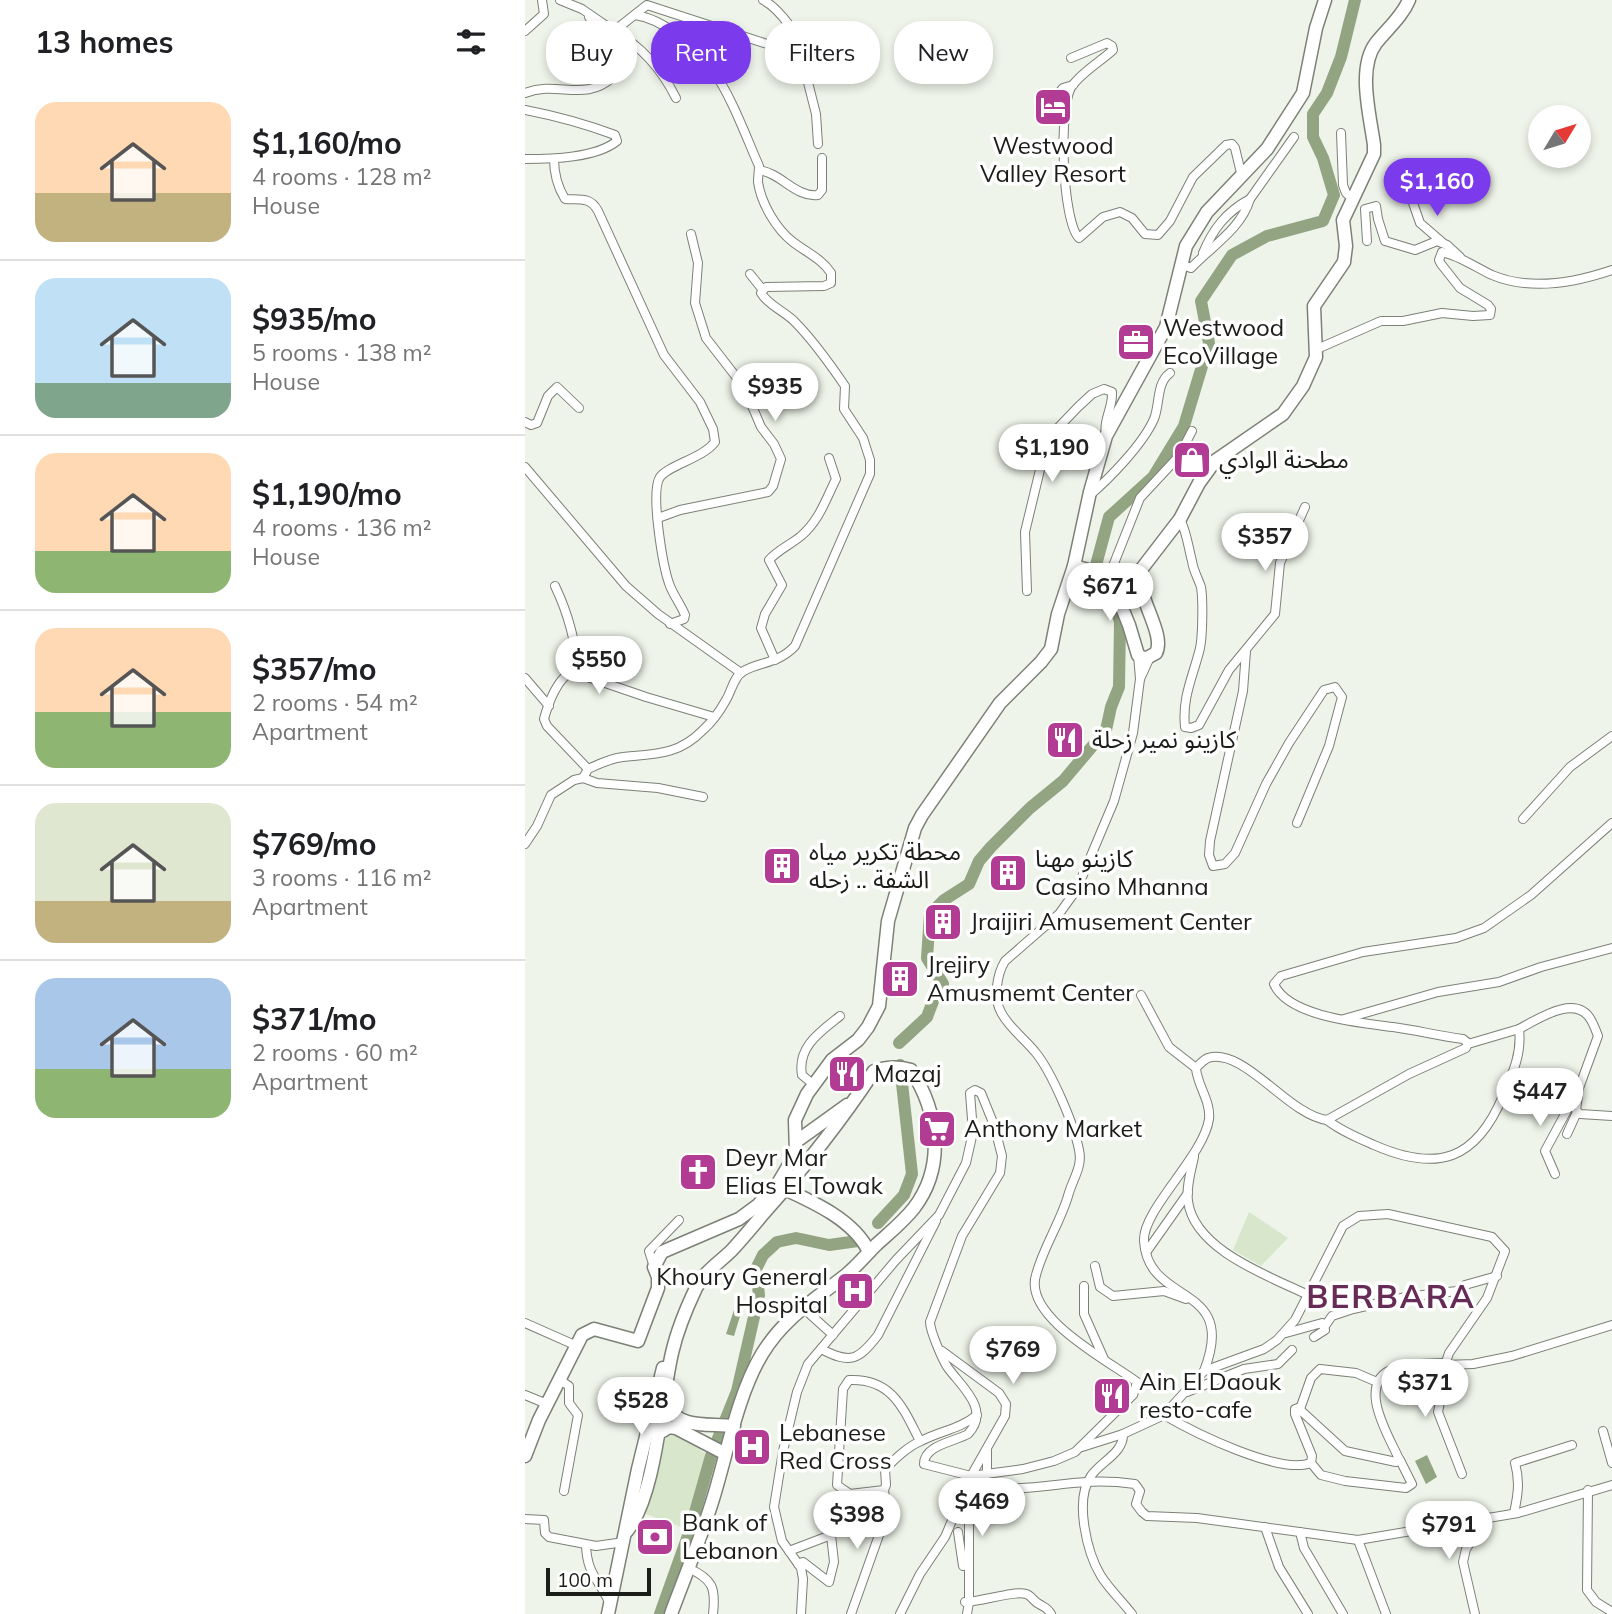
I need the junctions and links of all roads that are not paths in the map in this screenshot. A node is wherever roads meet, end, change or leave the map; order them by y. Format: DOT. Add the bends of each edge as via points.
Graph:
graph roads {
  1 [pos="542,0"];
  2 [pos="561,0"];
  3 [pos="763,0"];
  4 [pos="1325,0"];
  5 [pos="1409,0"];
  6 [pos="582,9"];
  7 [pos="635,15"];
  8 [pos="600,21"];
  9 [pos="627,21"];
  10 [pos="784,21"];
  11 [pos="525,31"];
  12 [pos="765,43"];
  13 [pos="637,47"];
  14 [pos="1071,58"];
  15 [pos="808,84"];
  16 [pos="1073,85"];
  17 [pos="525,93"];
  18 [pos="676,98"];
  19 [pos="1047,108"];
  20 [pos="525,110"];
  21 [pos="1341,133"];
  22 [pos="1294,137"];
  23 [pos="818,144"];
  24 [pos="525,159"];
  25 [pos="554,159"];
  26 [pos="822,159"];
  27 [pos="759,170"];
  28 [pos="1243,177"];
  29 [pos="1250,199"];
  30 [pos="1354,200"];
  31 [pos="1413,203"];
  32 [pos="691,234"];
  33 [pos="1367,242"];
  34 [pos="1442,242"];
  35 [pos="1202,257"];
  36 [pos="1466,263"];
  37 [pos="1183,265"];
  38 [pos="1612,270"];
  39 [pos="750,274"];
  40 [pos="762,289"];
  41 [pos="1317,349"];
  42 [pos="1170,373"];
  43 [pos="579,408"];
  44 [pos="525,422"];
  45 [pos="1192,431"];
  46 [pos="1106,436"];
  47 [pos="829,458"];
  48 [pos="525,467"];
  49 [pos="1089,496"];
  50 [pos="1305,507"];
  51 [pos="658,518"];
  52 [pos="1180,519"];
  53 [pos="1074,566"];
  54 [pos="1105,574"];
  55 [pos="555,586"];
  56 [pos="1027,591"];
  57 [pos="670,624"];
  58 [pos="1246,651"];
  59 [pos="1144,656"];
  60 [pos="775,660"];
  61 [pos="573,671"];
  62 [pos="741,673"];
  63 [pos="525,678"];
  64 [pos="549,706"];
  65 [pos="714,717"];
  66 [pos="1612,736"];
  67 [pos="588,769"];
  68 [pos="583,778"];
  69 [pos="703,797"];
  70 [pos="1523,819"];
  71 [pos="1297,823"];
  72 [pos="1612,823"];
  73 [pos="525,844"];
  74 [pos="1612,948"];
  75 [pos="1141,995"];
  76 [pos="839,1016"];
  77 [pos="1338,1020"];
  78 [pos="1519,1029"];
  79 [pos="1468,1044"];
  80 [pos="1196,1068"];
  81 [pos="814,1085"];
  82 [pos="1579,1088"];
  83 [pos="853,1101"];
  84 [pos="1577,1112"];
  85 [pos="1612,1116"];
  86 [pos="1327,1120"];
  87 [pos="1567,1134"];
  88 [pos="797,1141"];
  89 [pos="1194,1154"];
  90 [pos="1555,1174"];
  91 [pos="780,1187"];
  92 [pos="1188,1193"];
  93 [pos="939,1215"];
  94 [pos="679,1220"];
  95 [pos="1147,1251"];
  96 [pos="869,1252"];
  97 [pos="1095,1266"];
  98 [pos="654,1267"];
  99 [pos="1497,1276"];
  100 [pos="1084,1286"];
  101 [pos="1308,1295"];
  102 [pos="1190,1300"];
  103 [pos="802,1307"];
  104 [pos="525,1323"];
  105 [pos="1612,1325"];
  106 [pos="1325,1326"];
  107 [pos="1283,1334"];
  108 [pos="833,1335"];
  109 [pos="1314,1337"];
  110 [pos="577,1346"];
  111 [pos="821,1349"];
  112 [pos="1292,1350"];
  113 [pos="942,1351"];
  114 [pos="672,1353"];
  115 [pos="1104,1360"];
  116 [pos="1448,1364"];
  117 [pos="1204,1371"];
  118 [pos="560,1380"];
  119 [pos="1377,1382"];
  120 [pos="1185,1393"];
  121 [pos="525,1395"];
  122 [pos="547,1404"];
  123 [pos="664,1405"];
  124 [pos="1300,1409"];
  125 [pos="977,1415"];
  126 [pos="1164,1415"];
  127 [pos="706,1423"];
  128 [pos="731,1425"];
  129 [pos="1602,1432"];
  130 [pos="659,1433"];
  131 [pos="1123,1434"];
  132 [pos="703,1440"];
  133 [pos="920,1441"];
  134 [pos="1572,1445"];
  135 [pos="1079,1448"];
  136 [pos="987,1451"];
  137 [pos="722,1452"];
  138 [pos="525,1456"];
  139 [pos="1399,1460"];
  140 [pos="1311,1463"];
  141 [pos="1612,1463"];
  142 [pos="987,1473"];
  143 [pos="1462,1474"];
  144 [pos="971,1476"];
  145 [pos="1089,1481"];
  146 [pos="982,1485"];
  147 [pos="1612,1485"];
  148 [pos="884,1490"];
  149 [pos="1588,1490"];
  150 [pos="564,1491"];
  151 [pos="959,1502"];
  152 [pos="972,1505"];
  153 [pos="1514,1513"];
  154 [pos="830,1515"];
  155 [pos="1488,1517"];
  156 [pos="525,1520"];
  157 [pos="1265,1527"];
  158 [pos="968,1528"];
  159 [pos="954,1529"];
  160 [pos="1300,1532"];
  161 [pos="831,1535"];
  162 [pos="625,1537"];
  163 [pos="1358,1540"];
  164 [pos="586,1545"];
  165 [pos="789,1551"];
  166 [pos="798,1564"];
  167 [pos="688,1568"];
  168 [pos="967,1607"];
  169 [pos="610,1610"];
  170 [pos="1612,1612"];
  171 [pos="671,1614"];
  172 [pos="713,1614"];
  173 [pos="801,1614"];
  174 [pos="851,1614"];
  175 [pos="900,1614"];
  176 [pos="1051,1614"];
  177 [pos="1132,1614"];
  178 [pos="1308,1614"];
  179 [pos="1343,1614"];
  180 [pos="1385,1614"];
  181 [pos="1475,1614"];
  1 -- 11 [label="street" via="544,14"];
  2 -- 6 [label="street"];
  3 -- 10 [label="street"];
  4 -- 28 [label="street" via="1303,93 1276,137"];
  5 -- 30 [label="street" via="1367,61 1374,154"];
  6 -- 8 [label="street"];
  6 -- 17 [label="street" via="608,49 615,66 613,76 594,89 540,87"];
  7 -- 9 [label="street"];
  7 -- 12 [label="street" via="647,5"];
  7 -- 27 [label="street" via="655,19 713,71"];
  13 -- 18 [label="street"];
  14 -- 16 [label="street" via="1107,43 1113,50"];
  15 -- 23 [label="street"];
  16 -- 19 [label="street" via="1063,88"];
  16 -- 28 [label="street" via="1064,115 1065,189 1079,238 1103,217 1120,212 1145,234 1158,235 1193,177 1226,145 1235,148"];
  20 -- 25 [label="street" via="615,135 617,141 607,149"];
  21 -- 30 [label="street" via="1343,186"];
  22 -- 29 [label="street"];
  24 -- 25 [label="street"];
  25 -- 51 [label="street" via="565,199 585,199 599,211 664,355 700,402 715,434 709,449 659,479"];
  26 -- 27 [label="street" via="818,195 805,194"];
  27 -- 40 [label="street" via="762,197 778,226 833,277 824,286"];
  28 -- 37 [label="street" via="1207,212 1187,246"];
  29 -- 35 [label="street" via="1238,223"];
  29 -- 35 [label="street" via="1213,230"];
  30 -- 41 [label="street" via="1343,220 1344,262 1314,306"];
  31 -- 34 [label="street" via="1419,223"];
  32 -- 51 [label="street" via="698,263 695,303 706,338 744,387 781,459 768,492"];
  33 -- 34 [label="street" via="1365,209 1376,206 1385,241 1415,250"];
  34 -- 36 [label="street"];
  35 -- 37 [label="street" via="1191,268"];
  36 -- 38 [label="street" via="1524,284 1563,282"];
  36 -- 41 [label="street" via="1445,252 1440,256 1460,288 1488,305 1487,316 1441,313 1381,321"];
  37 -- 46 [label="street" via="1167,327"];
  39 -- 40 [label="street"];
  40 -- 60 [label="street" via="762,296 803,331 845,386 844,409 863,438 870,467 869,481 795,646"];
  41 -- 52 [label="street" via="1309,377 1289,407 1215,461"];
  42 -- 49 [label="street" via="1161,387 1154,420 1138,446"];
  43 -- 44 [label="street" via="557,387 537,423"];
  45 -- 54 [label="street" via="1179,456 1140,498"];
  46 -- 49 [label="street"];
  46 -- 56 [label="street" via="1112,392 1104,389 1078,407 1045,449 1025,532"];
  47 -- 60 [label="street" via="836,479 820,513 799,538 769,560 782,585 761,628"];
  48 -- 57 [label="street" via="627,586"];
  49 -- 53 [label="street"];
  50 -- 58 [label="street" via="1280,563 1275,614"];
  51 -- 57 [label="street" via="669,583 685,615"];
  52 -- 58 [label="street" via="1202,598 1200,649 1191,673 1185,727 1199,725 1229,670"];
  52 -- 59 [label="street" via="1140,571 1144,601 1158,639 1158,650"];
  53 -- 54 [label="street"];
  53 -- 81 [label="street" via="1051,649 1000,703 915,828 888,921 877,1013"];
  54 -- 59 [label="street"];
  55 -- 61 [label="street" via="574,647"];
  57 -- 62 [label="street"];
  58 -- 71 [label="street" via="1243,691 1210,841 1213,866 1225,864 1235,853 1289,743 1324,690 1335,687 1342,697 1332,734"];
  59 -- 115 [label="street" via="1133,733 1114,801 1077,889 1059,914 1005,961 999,970 997,996 1000,1012 1051,1076 1079,1150 1079,1168 1035,1277 1037,1294 1066,1334"];
  60 -- 62 [label="street"];
  61 -- 64 [label="street" via="565,675"];
  61 -- 65 [label="street"];
  62 -- 65 [label="street"];
  63 -- 64 [label="street"];
  64 -- 67 [label="street" via="544,719 547,726"];
  65 -- 67 [label="street" via="691,741 673,750 622,757"];
  66 -- 70 [label="street" via="1570,767"];
  67 -- 68 [label="street"];
  68 -- 69 [label="street"];
  68 -- 73 [label="street" via="551,795"];
  72 -- 77 [label="street" via="1531,895 1484,928 1456,938 1363,952 1277,978 1274,984 1285,997"];
  74 -- 77 [label="street" via="1499,982 1438,992"];
  75 -- 80 [label="street" via="1169,1048"];
  76 -- 81 [label="street" via="803,1053 802,1076"];
  77 -- 79 [label="street" via="1462,1039"];
  78 -- 79 [label="street"];
  78 -- 82 [label="street" via="1568,1008 1585,1012 1598,1036"];
  78 -- 86 [label="street" via="1518,1059 1498,1109 1479,1139 1459,1152 1442,1158 1408,1158"];
  79 -- 86 [label="street"];
  80 -- 86 [label="street" via="1206,1058 1233,1060 1303,1111"];
  80 -- 89 [label="street" via="1209,1118"];
  81 -- 88 [label="street" via="795,1120"];
  82 -- 84 [label="street"];
  82 -- 90 [label="street" via="1545,1151"];
  83 -- 88 [label="street"];
  83 -- 91 [label="street"];
  83 -- 96 [label="street" via="874,1072 901,1067 911,1070 922,1087 936,1137 930,1174 916,1206"];
  84 -- 85 [label="street"];
  84 -- 87 [label="street"];
  88 -- 91 [label="street"];
  89 -- 92 [label="street"];
  89 -- 95 [label="street" via="1152,1217 1145,1233"];
  91 -- 96 [label="street" via="828,1210 864,1241"];
  91 -- 98 [label="street" via="739,1219 662,1252"];
  91 -- 114 [label="street" via="701,1281"];
  92 -- 95 [label="street"];
  92 -- 101 [label="street" via="1195,1221 1219,1250"];
  93 -- 108 [label="street"];
  93 -- 111 [label="street" via="866,1351 853,1359 840,1359"];
  93 -- 113 [label="street" via="966,1163 973,1132 970,1093 975,1090 981,1093 993,1125 1002,1156 1000,1173 962,1236 930,1322"];
  94 -- 98 [label="street" via="649,1251"];
  95 -- 102 [label="street" via="1160,1276"];
  96 -- 103 [label="street"];
  97 -- 102 [label="street" via="1100,1287 1113,1296 1164,1291"];
  98 -- 110 [label="street" via="658,1288 638,1341 591,1329"];
  99 -- 101 [label="street" via="1505,1251 1492,1237 1370,1214 1343,1226"];
  99 -- 106 [label="street" via="1457,1291 1353,1310 1332,1317"];
  99 -- 116 [label="street"];
  100 -- 115 [label="street" via="1084,1314"];
  101 -- 107 [label="street"];
  102 -- 117 [label="street" via="1207,1314 1213,1327"];
  103 -- 108 [label="street"];
  103 -- 128 [label="street" via="761,1356"];
  104 -- 110 [label="street"];
  105 -- 116 [label="street" via="1512,1356"];
  106 -- 107 [label="street" via="1319,1323"];
  106 -- 109 [label="street"];
  107 -- 117 [label="street" via="1264,1349"];
  108 -- 111 [label="street"];
  110 -- 118 [label="street"];
  111 -- 165 [label="street" via="808,1364 797,1392 775,1492 778,1528"];
  112 -- 120 [label="street" via="1278,1364 1244,1369"];
  113 -- 125 [label="street" via="946,1365 974,1401"];
  113 -- 136 [label="street" via="1005,1399 1005,1416"];
  114 -- 123 [label="street"];
  114 -- 162 [label="street" via="657,1389"];
  115 -- 135 [label="street" via="1137,1382 1137,1387"];
  116 -- 119 [label="street" via="1394,1368"];
  116 -- 143 [label="street" via="1438,1412"];
  117 -- 120 [label="street"];
  118 -- 122 [label="street"];
  118 -- 150 [label="street" via="569,1387 569,1403 578,1415"];
  119 -- 124 [label="street" via="1356,1373 1320,1368 1311,1378"];
  119 -- 139 [label="street" via="1381,1425"];
  120 -- 126 [label="street"];
  121 -- 122 [label="street"];
  122 -- 138 [label="street"];
  123 -- 127 [label="street" via="681,1421"];
  123 -- 130 [label="street"];
  124 -- 139 [label="street" via="1345,1451"];
  124 -- 140 [label="street" via="1294,1412"];
  125 -- 133 [label="street" via="964,1425"];
  125 -- 144 [label="street" via="971,1432 929,1451 923,1461 926,1466"];
  126 -- 131 [label="street"];
  126 -- 140 [label="street" via="1224,1446 1293,1465"];
  127 -- 128 [label="street"];
  127 -- 132 [label="street" via="699,1430"];
  128 -- 137 [label="street"];
  129 -- 141 [label="street"];
  130 -- 132 [label="street" via="672,1427"];
  130 -- 162 [label="street" via="644,1494"];
  131 -- 135 [label="street"];
  131 -- 145 [label="street" via="1119,1448"];
  132 -- 137 [label="street"];
  133 -- 148 [label="street" via="885,1469"];
  133 -- 148 [label="street" via="892,1394 865,1380 849,1380 843,1388 837,1485 850,1494"];
  134 -- 153 [label="street" via="1515,1463 1518,1494"];
  135 -- 142 [label="street" via="1023,1469"];
  136 -- 142 [label="street"];
  136 -- 144 [label="street"];
  137 -- 167 [label="street" via="713,1499"];
  139 -- 140 [label="street" via="1412,1484 1406,1488 1321,1475"];
  142 -- 144 [label="street"];
  142 -- 146 [label="street"];
  144 -- 151 [label="street"];
  145 -- 146 [label="street" via="1014,1489"];
  145 -- 157 [label="street" via="1135,1484 1140,1491 1136,1504 1147,1516"];
  145 -- 177 [label="street" via="1083,1513 1088,1544 1103,1578"];
  146 -- 152 [label="street"];
  147 -- 149 [label="street"];
  148 -- 174 [label="street" via="884,1521"];
  149 -- 153 [label="street"];
  149 -- 170 [label="street" via="1587,1590"];
  151 -- 152 [label="street"];
  151 -- 159 [label="street"];
  152 -- 158 [label="street"];
  153 -- 155 [label="street"];
  154 -- 161 [label="street"];
  155 -- 163 [label="street"];
  155 -- 181 [label="street" via="1466,1549 1464,1562"];
  156 -- 164 [label="street" via="544,1520 549,1537"];
  157 -- 160 [label="street"];
  157 -- 178 [label="street" via="1279,1567"];
  158 -- 159 [label="street"];
  158 -- 168 [label="street"];
  159 -- 168 [label="street" via="963,1560"];
  159 -- 175 [label="street" via="914,1584"];
  160 -- 163 [label="street"];
  160 -- 179 [label="street" via="1304,1548"];
  161 -- 165 [label="street"];
  161 -- 166 [label="street" via="834,1562 829,1581 803,1562"];
  162 -- 164 [label="street" via="603,1546"];
  162 -- 169 [label="street"];
  163 -- 180 [label="street"];
  164 -- 169 [label="street" via="589,1568 603,1588"];
  165 -- 166 [label="street"];
  166 -- 173 [label="street" via="803,1580"];
  167 -- 171 [label="street"];
  167 -- 172 [label="street" via="711,1584"];
  168 -- 176 [label="street" via="1017,1593 1027,1594"];
}
